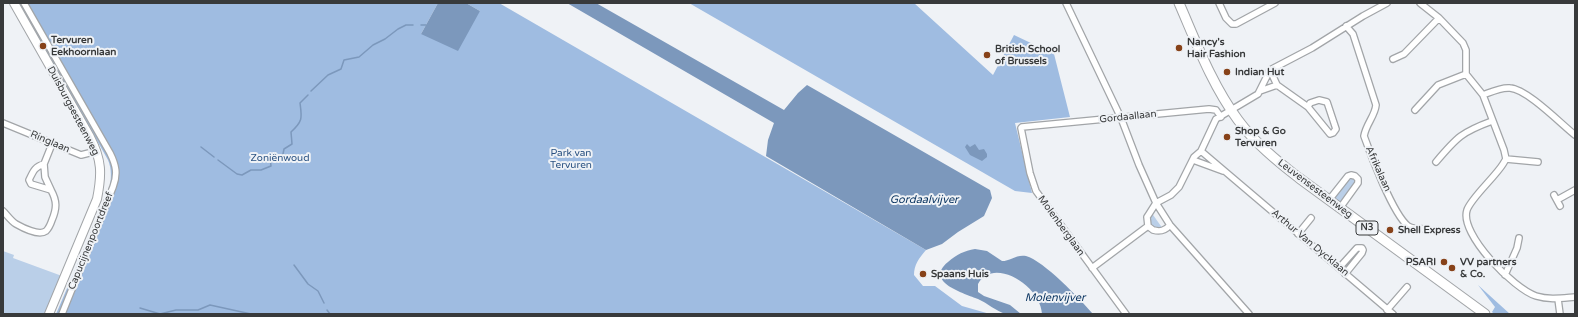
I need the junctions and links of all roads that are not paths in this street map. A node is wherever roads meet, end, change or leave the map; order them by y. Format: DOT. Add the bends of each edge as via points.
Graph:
graph roads {
  1 [pos="14,3"];
  2 [pos="24,3"];
  3 [pos="1066,3"];
  4 [pos="1179,3"];
  5 [pos="1219,3"];
  6 [pos="1274,3"];
  7 [pos="1387,3"];
  8 [pos="1422,4"];
  9 [pos="1439,18"];
  10 [pos="1346,26"];
  11 [pos="1393,59"];
  12 [pos="1270,70"];
  13 [pos="1466,74"];
  14 [pos="1277,85"];
  15 [pos="1260,91"];
  16 [pos="1483,95"];
  17 [pos="1308,107"];
  18 [pos="1415,110"];
  19 [pos="1231,111"];
  20 [pos="1221,117"];
  21 [pos="1121,118"];
  22 [pos="1492,121"];
  23 [pos="3,123"];
  24 [pos="1021,128"];
  25 [pos="1575,135"];
  26 [pos="52,144"];
  27 [pos="97,151"];
  28 [pos="1201,151"];
  29 [pos="1506,159"];
  30 [pos="1193,160"];
  31 [pos="1436,162"];
  32 [pos="1538,162"];
  33 [pos="44,164"];
  34 [pos="1227,173"];
  35 [pos="51,190"];
  36 [pos="1575,190"];
  37 [pos="1329,200"];
  38 [pos="1156,203"];
  39 [pos="1560,206"];
  40 [pos="1340,208"];
  41 [pos="3,211"];
  42 [pos="1311,218"];
  43 [pos="1170,225"];
  44 [pos="1148,226"];
  45 [pos="1426,229"];
  46 [pos="1298,234"];
  47 [pos="1519,238"];
  48 [pos="1092,268"];
  49 [pos="1339,268"];
  50 [pos="1345,274"];
  51 [pos="1505,275"];
  52 [pos="1407,287"];
  53 [pos="1575,297"];
  54 [pos="1558,299"];
  55 [pos="1388,310"];
  56 [pos="49,314"];
  57 [pos="62,314"];
  58 [pos="1126,314"];
  59 [pos="1249,314"];
  60 [pos="1393,314"];
  61 [pos="1485,314"];
  62 [pos="1560,314"];
  1 -- 27 [label="street, Duisburgsesteenweg"];
  2 -- 57 [label="street, Capucijnenpoortdreef" via="110,153 116,168 116,179"];
  3 -- 21 [label="street"];
  4 -- 19 [label="main road, Leuvensesteenweg / N3" via="1212,77"];
  5 -- 6 [label="street" via="1232,24"];
  7 -- 10 [label="street"];
  8 -- 9 [label="street"];
  9 -- 11 [label="street" via="1404,54"];
  9 -- 13 [label="street" via="1463,43 1466,50"];
  10 -- 12 [label="street" via="1312,48"];
  10 -- 45 [label="street, Afrikalaan" via="1353,34 1376,105 1376,112 1364,136 1378,172 1397,211 1408,226"];
  12 -- 14 [label="street"];
  12 -- 15 [label="street"];
  13 -- 16 [label="street"];
  13 -- 18 [label="street" via="1438,85"];
  14 -- 15 [label="street"];
  14 -- 17 [label="street"];
  15 -- 19 [label="street"];
  16 -- 22 [label="street"];
  16 -- 25 [label="street" via="1506,88 1518,90"];
  17 -- 17 [label="street" via="1330,134 1333,133 1336,129 1328,102 1319,100 1310,103"];
  19 -- 20 [label="street"];
  19 -- 37 [label="main road, Leuvensesteenweg / N3" via="1268,153"];
  20 -- 21 [label="street, Gordaallaan" via="1216,110 1208,109"];
  20 -- 28 [label="street" via="1214,122"];
  21 -- 24 [label="street, Gordaallaan"];
  21 -- 38 [label="street"];
  22 -- 29 [label="street"];
  22 -- 31 [label="street" via="1461,134"];
  23 -- 26 [label="street, Ringlaan"];
  24 -- 48 [label="street, Molenberglaan" via="1036,191"];
  26 -- 27 [label="street, Ringlaan" via="81,155"];
  26 -- 33 [label="street"];
  27 -- 56 [label="street, Duisburgsesteenweg" via="101,166 97,199"];
  28 -- 30 [label="street"];
  28 -- 34 [label="street, Arthur Van Dycklaan"];
  29 -- 32 [label="street"];
  29 -- 51 [label="street" via="1467,210 1467,221 1473,236"];
  30 -- 34 [label="street, Arthur Van Dycklaan"];
  30 -- 38 [label="street" via="1179,187"];
  33 -- 35 [label="street" via="45,177"];
  33 -- 35 [label="street" via="34,169 29,180 31,184"];
  34 -- 46 [label="street, Arthur Van Dycklaan"];
  35 -- 41 [label="street" via="57,204 46,231 32,231 16,224"];
  36 -- 39 [label="street" via="1555,198"];
  37 -- 40 [label="main road, Leuvensesteenweg / N3"];
  37 -- 40 [label="street" via="1348,176 1356,176 1358,183"];
  38 -- 43 [label="street"];
  38 -- 44 [label="street" via="1147,217"];
  40 -- 61 [label="main road, Leuvensesteenweg / N3"];
  42 -- 46 [label="street"];
  43 -- 44 [label="street" via="1157,231"];
  43 -- 59 [label="street"];
  44 -- 48 [label="street"];
  46 -- 49 [label="street, Arthur Van Dycklaan"];
  47 -- 51 [label="street"];
  48 -- 58 [label="street, Molenberglaan"];
  49 -- 50 [label="street, Arthur Van Dycklaan"];
  49 -- 50 [label="street" via="1356,248 1362,248 1362,253"];
  50 -- 55 [label="street, Arthur Van Dycklaan"];
  51 -- 54 [label="street" via="1535,296"];
  52 -- 55 [label="street"];
  53 -- 54 [label="street"];
  54 -- 62 [label="street"];
  55 -- 60 [label="street, Arthur Van Dycklaan"];
}
